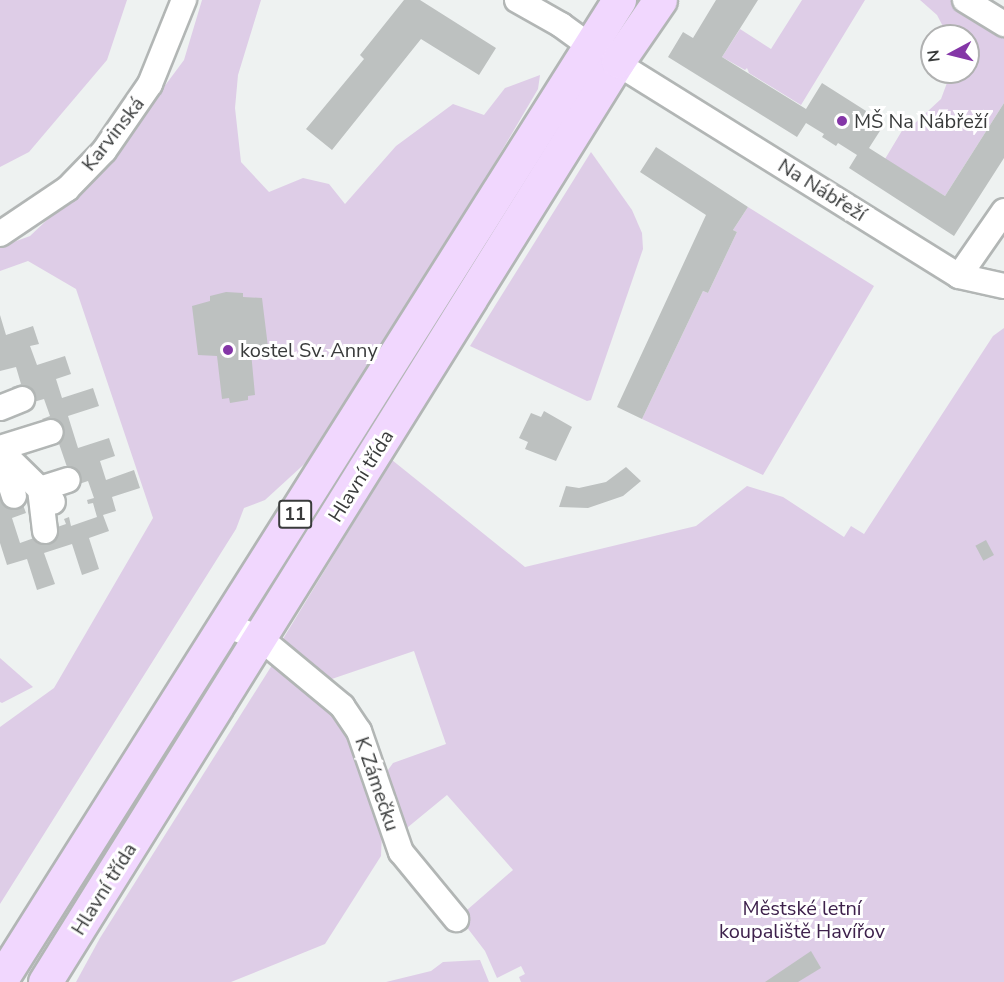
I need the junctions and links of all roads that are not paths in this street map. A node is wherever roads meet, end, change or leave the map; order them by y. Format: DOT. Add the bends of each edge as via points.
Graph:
graph roads {
  1 [pos="184,0"];
  2 [pos="517,0"];
  3 [pos="619,0"];
  4 [pos="660,0"];
  5 [pos="965,0"];
  6 [pos="1004,24"];
  7 [pos="605,54"];
  8 [pos="1004,211"];
  9 [pos="0,234"];
  10 [pos="959,276"];
  11 [pos="1004,286"];
  12 [pos="51,432"];
  13 [pos="0,450"];
  14 [pos="68,480"];
  15 [pos="14,496"];
  16 [pos="47,496"];
  17 [pos="45,531"];
  18 [pos="225,625"];
  19 [pos="260,638"];
  20 [pos="456,919"];
  21 [pos="0,981"];
  22 [pos="45,982"];
  1 -- 9 [label="street, Karvinská" via="150,84 104,151 67,189"];
  2 -- 7 [label="street, Na Nábřeží"];
  3 -- 7 [label="main road, 11"];
  4 -- 7 [label="main road, Hlavní třída / 11"];
  5 -- 6 [label="street"];
  7 -- 10 [label="street, Na Nábřeží"];
  7 -- 18 [label="main road, 11"];
  7 -- 19 [label="main road, Hlavní třída / 11"];
  8 -- 10 [label="street"];
  10 -- 11 [label="street, Na Nábřeží"];
  12 -- 13 [label="street"];
  13 -- 15 [label="street"];
  13 -- 16 [label="street"];
  14 -- 16 [label="street"];
  16 -- 17 [label="street"];
  18 -- 19 [label="street, K Zámečku"];
  18 -- 21 [label="main road, 11"];
  19 -- 20 [label="street, K Zámečku" via="348,714 371,762 401,852"];
  19 -- 22 [label="main road, Hlavní třída / 11"];
}
